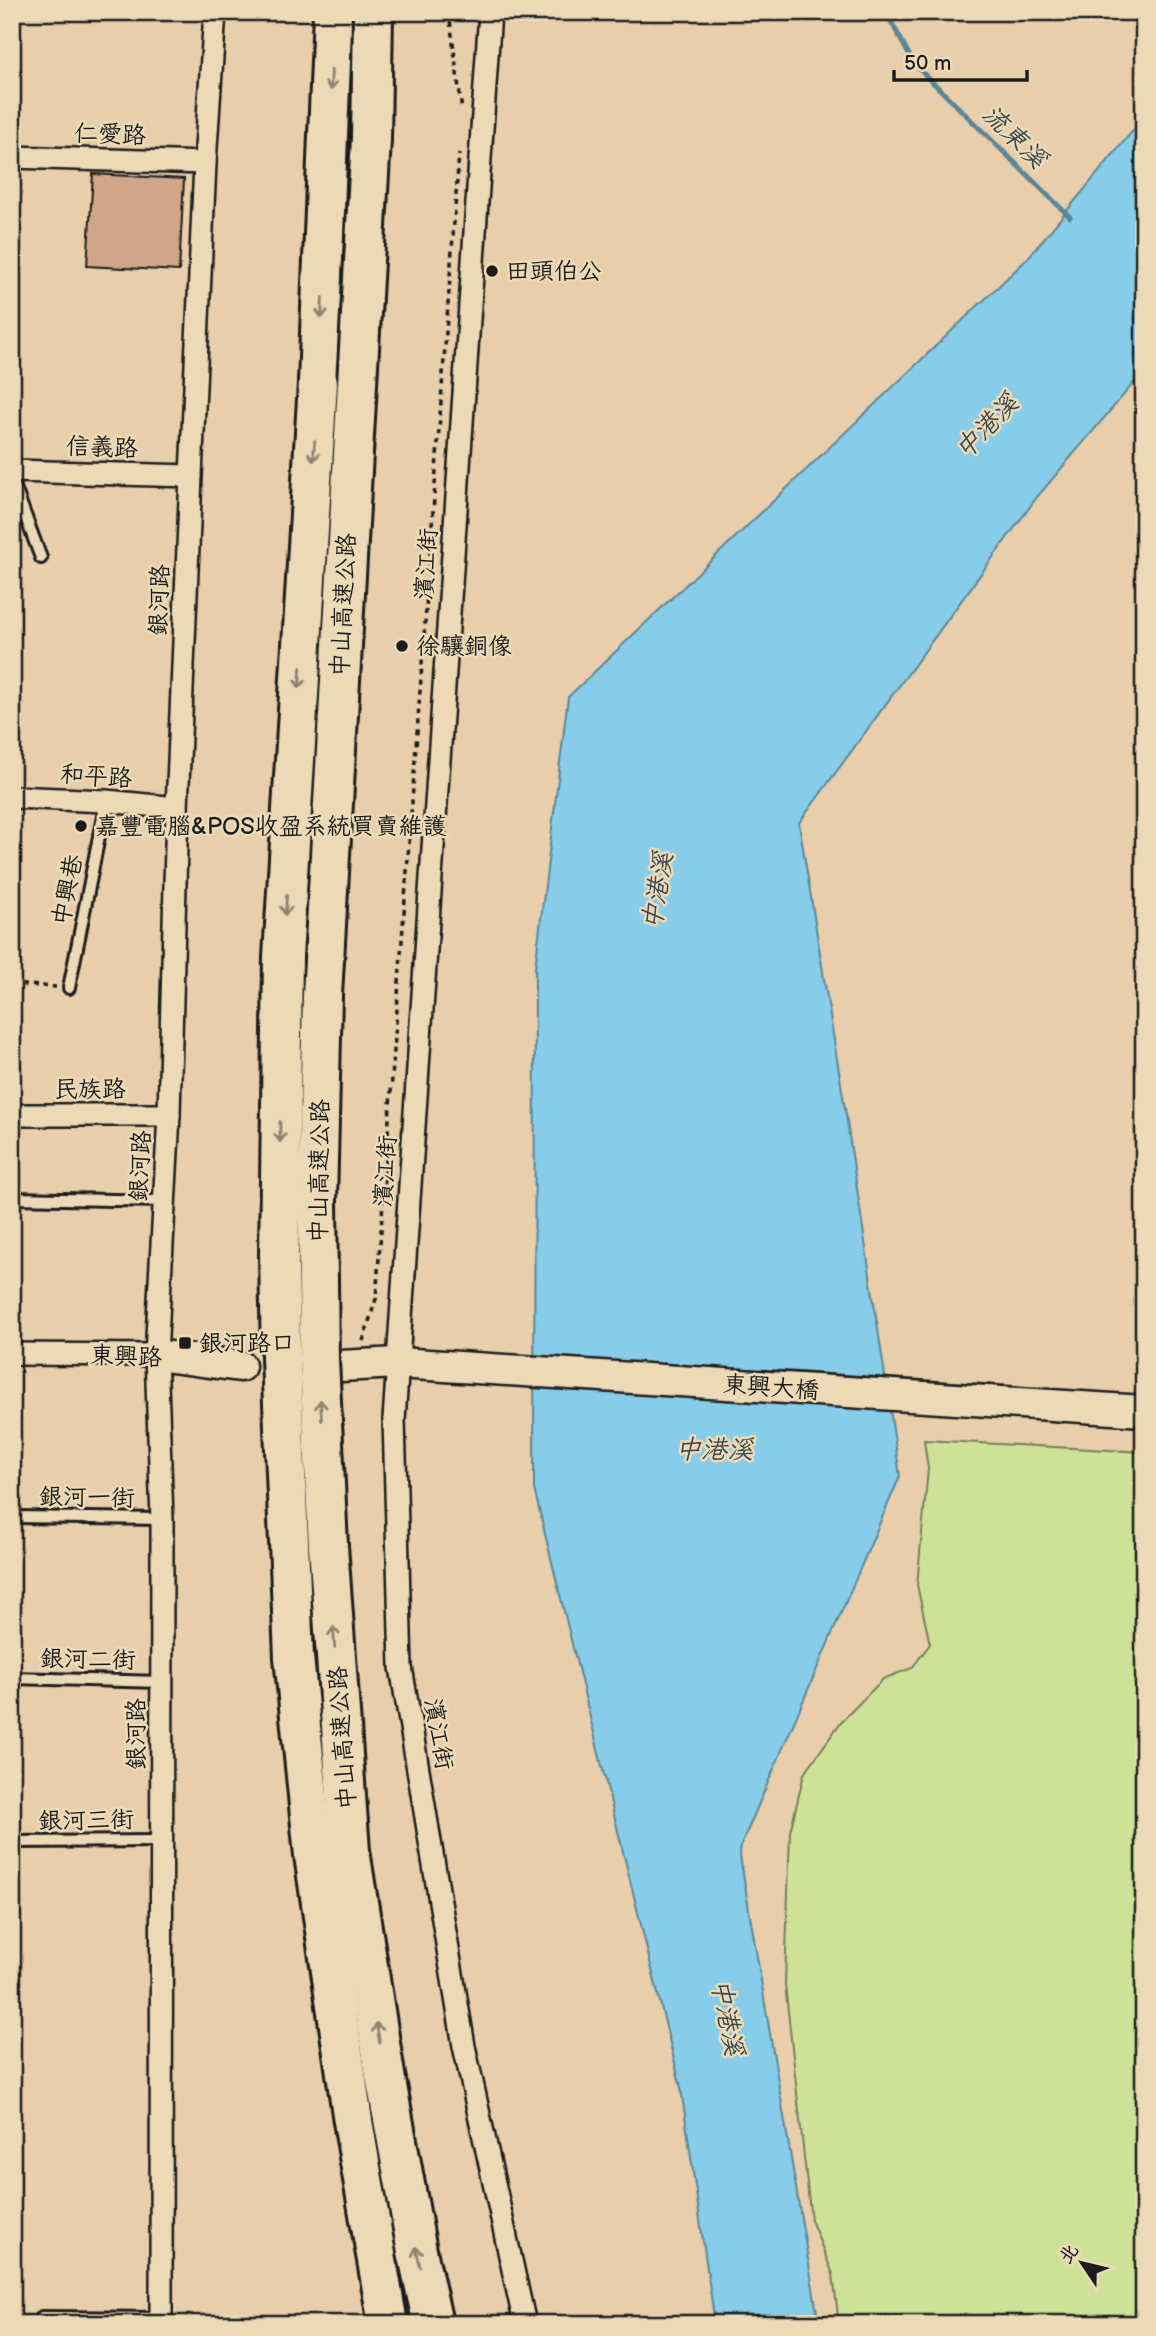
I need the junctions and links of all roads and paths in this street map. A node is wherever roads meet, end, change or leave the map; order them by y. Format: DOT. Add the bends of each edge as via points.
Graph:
graph roads {
  1 [pos="215,12"];
  2 [pos="333,12"];
  3 [pos="373,12"];
  4 [pos="449,12"];
  5 [pos="490,12"];
  6 [pos="461,122"];
  7 [pos="460,148"];
  8 [pos="12,157"];
  9 [pos="205,163"];
  10 [pos="12,471"];
  11 [pos="191,476"];
  12 [pos="12,480"];
  13 [pos="41,558"];
  14 [pos="12,797"];
  15 [pos="106,802"];
  16 [pos="177,808"];
  17 [pos="20,869"];
  18 [pos="12,905"];
  19 [pos="12,984"];
  20 [pos="69,988"];
  21 [pos="12,1115"];
  22 [pos="169,1115"];
  23 [pos="12,1198"];
  24 [pos="164,1201"];
  25 [pos="12,1354"];
  26 [pos="156,1355"];
  27 [pos="398,1363"];
  28 [pos="240,1366"];
  29 [pos="350,1366"];
  30 [pos="1144,1410"];
  31 [pos="12,1517"];
  32 [pos="162,1519"];
  33 [pos="12,1678"];
  34 [pos="162,1682"];
  35 [pos="161,1841"];
  36 [pos="12,1842"];
  37 [pos="42,2317"];
  38 [pos="161,2321"];
  39 [pos="388,2324"];
  40 [pos="433,2324"];
  41 [pos="525,2324"];
  1 -- 9 [label="street, 銀河路"];
  2 -- 39 [label="highway, 中山高速公路, one-way, bridge" via="318,383 283,957 281,1358 294,1657 314,1855"];
  40 -- 3 [label="highway, 中山高速公路, one-way, bridge" via="385,2075 350,1851 319,1360 317,1201 323,995 371,139"];
  4 -- 6 [label="path"];
  5 -- 27 [label="street, 濱江街"];
  7 -- 29 [label="path" via="376,1299"];
  8 -- 9 [label="street, 仁愛路"];
  9 -- 11 [label="street, 銀河路"];
  10 -- 11 [label="street, 信義路"];
  11 -- 16 [label="street, 銀河路"];
  12 -- 13 [label="lane"];
  14 -- 15 [label="street, 和平路"];
  15 -- 16 [label="street, 和平路"];
  15 -- 20 [label="lane, 中興巷"];
  16 -- 22 [label="street, 銀河路"];
  17 -- 18 [label="path"];
  19 -- 20 [label="path"];
  21 -- 22 [label="street, 民族路"];
  22 -- 24 [label="street, 銀河路"];
  23 -- 24 [label="lane"];
  24 -- 26 [label="street, 銀河路"];
  25 -- 26 [label="street, 東興路"];
  26 -- 28 [label="street, 東興路"];
  26 -- 32 [label="street, 銀河路"];
  27 -- 29 [label="street, 東興大橋"];
  27 -- 30 [label="street, 東興大橋"];
  27 -- 41 [label="street, 濱江街" via="394,1420 401,1667 464,2046"];
  31 -- 32 [label="lane, 銀河一街"];
  32 -- 34 [label="street, 銀河路"];
  33 -- 34 [label="lane, 銀河二街"];
  34 -- 35 [label="street, 銀河路"];
  35 -- 36 [label="lane, 銀河三街"];
  35 -- 38 [label="street, 銀河路"];
  37 -- 38 [label="lane"];
}
